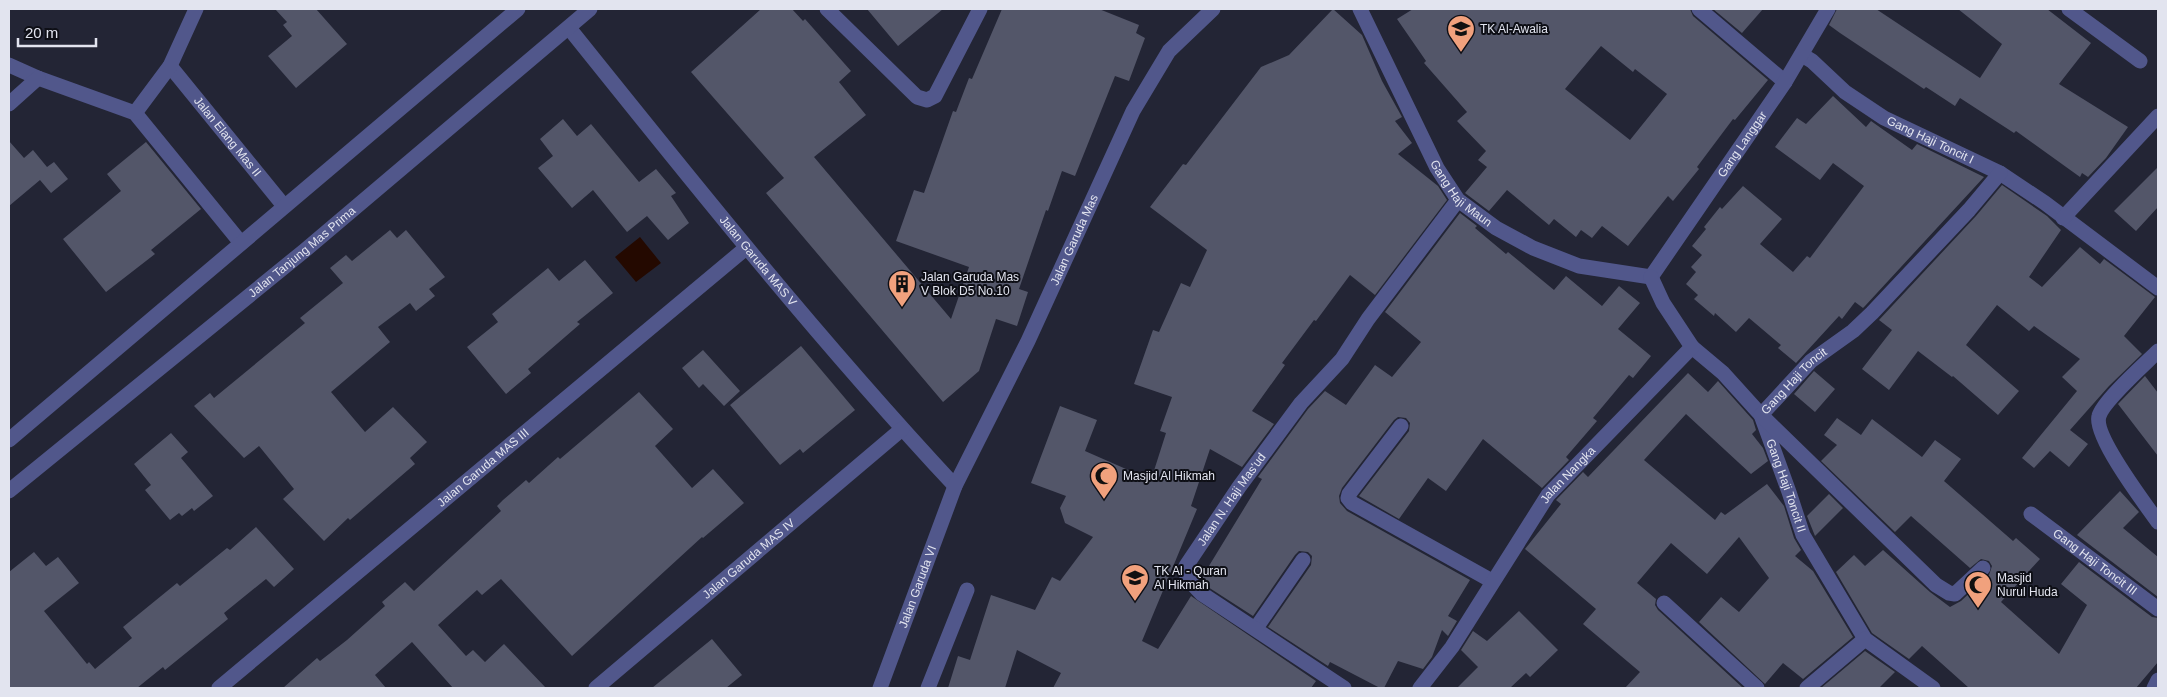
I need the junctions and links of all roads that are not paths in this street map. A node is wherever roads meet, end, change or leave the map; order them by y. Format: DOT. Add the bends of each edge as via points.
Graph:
graph roads {
  1 [pos="196,9"];
  2 [pos="518,9"];
  3 [pos="590,9"];
  4 [pos="827,9"];
  5 [pos="980,9"];
  6 [pos="1213,9"];
  7 [pos="1360,9"];
  8 [pos="1699,9"];
  9 [pos="1828,9"];
  10 [pos="2069,9"];
  11 [pos="569,28"];
  12 [pos="1802,55"];
  13 [pos="2140,61"];
  14 [pos="9,65"];
  15 [pos="170,66"];
  16 [pos="38,78"];
  17 [pos="1784,82"];
  18 [pos="9,104"];
  19 [pos="135,113"];
  20 [pos="2158,116"];
  21 [pos="2000,174"];
  22 [pos="1458,200"];
  23 [pos="284,206"];
  24 [pos="2063,218"];
  25 [pos="241,243"];
  26 [pos="746,248"];
  27 [pos="1651,277"];
  28 [pos="2158,288"];
  29 [pos="1692,347"];
  30 [pos="2158,350"];
  31 [pos="1761,415"];
  32 [pos="1401,426"];
  33 [pos="902,429"];
  34 [pos="9,440"];
  35 [pos="955,486"];
  36 [pos="9,491"];
  37 [pos="2031,514"];
  38 [pos="2158,522"];
  39 [pos="1304,560"];
  40 [pos="1983,568"];
  41 [pos="1492,581"];
  42 [pos="967,590"];
  43 [pos="1664,603"];
  44 [pos="2158,609"];
  45 [pos="1256,628"];
  46 [pos="1865,639"];
  47 [pos="2158,680"];
  48 [pos="219,688"];
  49 [pos="596,688"];
  50 [pos="880,688"];
  51 [pos="928,688"];
  52 [pos="1344,688"];
  53 [pos="1420,688"];
  54 [pos="1757,688"];
  55 [pos="1807,688"];
  56 [pos="1933,688"];
  57 [pos="2154,688"];
  1 -- 15 [label="street"];
  2 -- 23 [label="street"];
  3 -- 11 [label="street, Jalan Tanjung Mas Prima"];
  4 -- 5 [label="street" via="917,97 926,100 935,96"];
  6 -- 35 [label="street, Jalan Garuda Mas" via="1169,51 1133,111 1028,340"];
  7 -- 22 [label="street, Gang Haji Maun" via="1433,161"];
  8 -- 17 [label="street"];
  9 -- 12 [label="street, Gang Langgar"];
  10 -- 13 [label="street"];
  11 -- 26 [label="street, Jalan Garuda MAS V"];
  11 -- 36 [label="street, Jalan Tanjung Mas Prima" via="304,252"];
  12 -- 17 [label="street, Gang Langgar"];
  12 -- 21 [label="street, Gang Haji Toncit I" via="1845,92 1884,118"];
  14 -- 16 [label="street"];
  15 -- 19 [label="street"];
  15 -- 23 [label="street, Jalan Elang Mas II"];
  16 -- 18 [label="street"];
  16 -- 19 [label="street"];
  17 -- 27 [label="street, Gang Langgar"];
  19 -- 25 [label="street"];
  20 -- 24 [label="street"];
  21 -- 24 [label="street, Gang Haji Toncit I" via="2046,203"];
  21 -- 31 [label="street, Gang Haji Toncit" via="1872,313 1811,361"];
  22 -- 27 [label="street, Gang Haji Maun" via="1496,228 1533,248 1579,266"];
  22 -- 45 [label="street, Jalan N. Haji Mas'ud" via="1342,358 1301,403 1186,566 1187,578 1202,594"];
  23 -- 25 [label="street"];
  24 -- 28 [label="street, Gang Haji Toncit I"];
  25 -- 34 [label="street"];
  26 -- 33 [label="street, Jalan Garuda MAS V"];
  26 -- 48 [label="street, Jalan Garuda MAS III"];
  27 -- 29 [label="street" via="1663,303"];
  29 -- 31 [label="street, Gang Haji Toncit II" via="1723,373"];
  29 -- 41 [label="street, Jalan Nangka" via="1548,495"];
  30 -- 38 [label="street" via="2103,407 2098,423 2134,490"];
  31 -- 40 [label="street, Gang Haji Toncit" via="1936,585 1956,594"];
  31 -- 46 [label="street, Gang Haji Toncit II" via="1803,535"];
  32 -- 41 [label="street" via="1348,498"];
  33 -- 35 [label="street, Jalan Garuda MAS V"];
  33 -- 49 [label="street, Jalan Garuda MAS IV"];
  35 -- 50 [label="street, Jalan Garuda VI"];
  37 -- 44 [label="street, Gang Haji Toncit III"];
  39 -- 45 [label="street"];
  41 -- 53 [label="street, Jalan Nangka" via="1452,647"];
  42 -- 51 [label="street"];
  43 -- 54 [label="street"];
  45 -- 52 [label="street, Jalan N. Haji Mas'ud"];
  46 -- 55 [label="street"];
  46 -- 56 [label="street"];
  47 -- 57 [label="street"];
}
